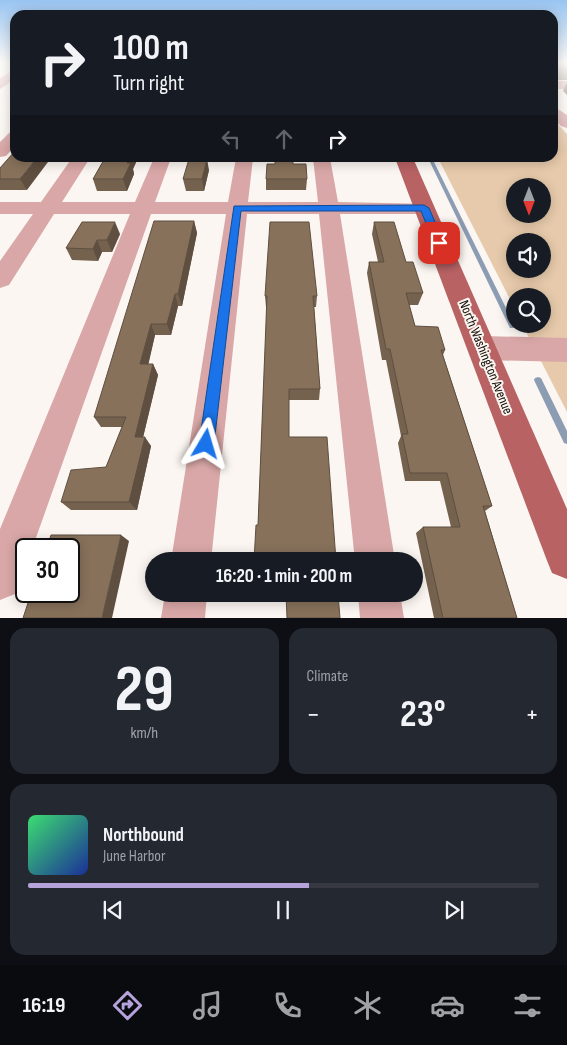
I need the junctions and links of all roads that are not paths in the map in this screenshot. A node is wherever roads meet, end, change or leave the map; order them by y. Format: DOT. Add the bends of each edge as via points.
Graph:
graph roads {
  1 [pos="10,141"];
  2 [pos="0,152"];
  3 [pos="78,162"];
  4 [pos="160,162"];
  5 [pos="243,162"];
  6 [pos="323,162"];
  7 [pos="406,162"];
  8 [pos="0,208"];
  9 [pos="47,208"];
  10 [pos="143,208"];
  11 [pos="237,208"];
  12 [pos="329,208"];
  13 [pos="424,208"];
  14 [pos="0,279"];
  15 [pos="483,348"];
  16 [pos="567,350"];
  17 [pos="192,552"];
  18 [pos="374,552"];
  19 [pos="567,558"];
  20 [pos="0,579"];
  21 [pos="185,602"];
  22 [pos="380,602"];
  23 [pos="183,618"];
  24 [pos="382,618"];
  1 -- 2 [label="street"];
  3 -- 9 [label="street"];
  4 -- 10 [label="street"];
  5 -- 11 [label="street"];
  6 -- 12 [label="street"];
  7 -- 13 [label="main road, North Washington Avenue"];
  8 -- 9 [label="street"];
  9 -- 10 [label="street"];
  9 -- 14 [label="street"];
  10 -- 11 [label="street"];
  10 -- 20 [label="street"];
  11 -- 12 [label="street"];
  11 -- 17 [label="street"];
  12 -- 13 [label="street"];
  12 -- 18 [label="street"];
  13 -- 15 [label="main road, North Washington Avenue"];
  15 -- 16 [label="street"];
  15 -- 19 [label="main road, North Washington Avenue"];
  21 -- 23 [label="street"];
  22 -- 24 [label="street"];
}
